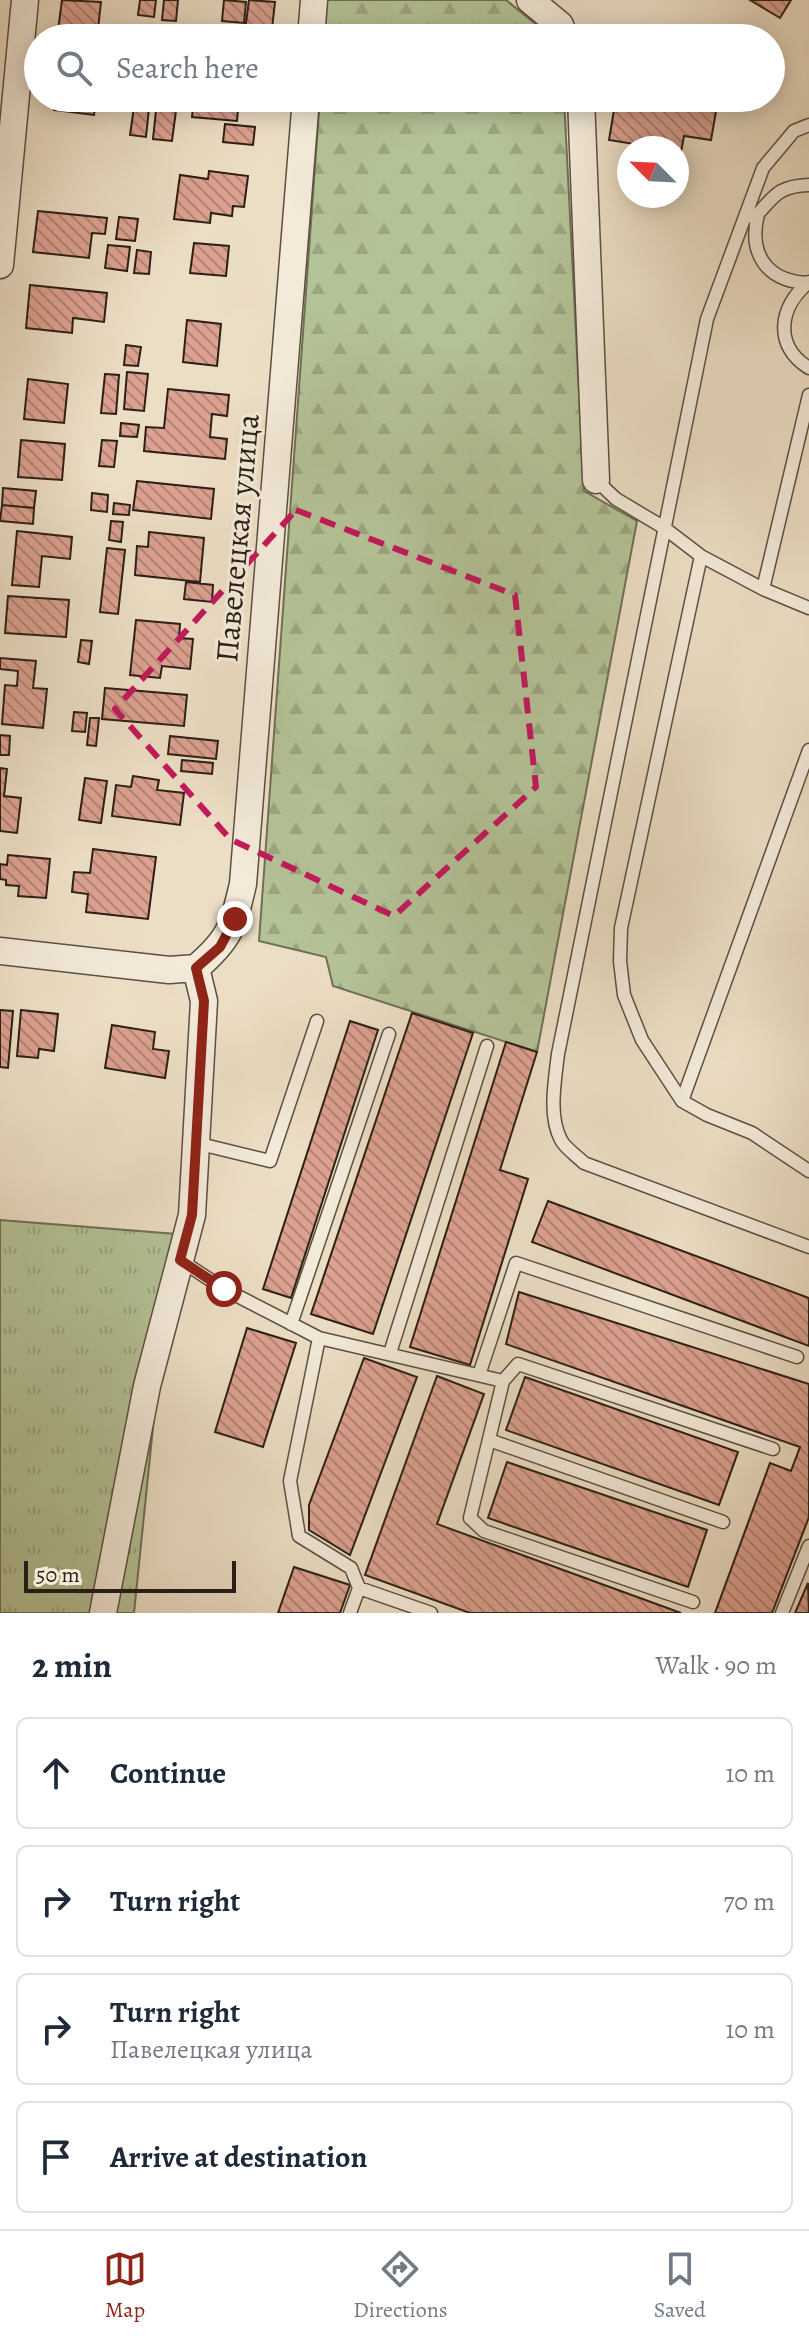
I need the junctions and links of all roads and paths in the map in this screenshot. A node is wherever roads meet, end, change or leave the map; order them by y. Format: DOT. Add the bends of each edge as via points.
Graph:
graph roads {
  1 [pos="25,0"];
  2 [pos="314,0"];
  3 [pos="530,0"];
  4 [pos="312,24"];
  5 [pos="559,24"];
  6 [pos="305,112"];
  7 [pos="582,112"];
  8 [pos="809,125"];
  9 [pos="809,185"];
  10 [pos="758,214"];
  11 [pos="735,238"];
  12 [pos="0,265"];
  13 [pos="809,283"];
  14 [pos="809,368"];
  15 [pos="809,395"];
  16 [pos="596,480"];
  17 [pos="663,527"];
  18 [pos="701,556"];
  19 [pos="763,589"];
  20 [pos="809,608"];
  21 [pos="809,750"];
  22 [pos="805,774"];
  23 [pos="0,951"];
  24 [pos="196,968"];
  25 [pos="317,1021"];
  26 [pos="389,1034"];
  27 [pos="487,1046"];
  28 [pos="682,1101"];
  29 [pos="196,1143"];
  30 [pos="809,1171"];
  31 [pos="809,1247"];
  32 [pos="180,1260"];
  33 [pos="291,1324"];
  34 [pos="319,1338"];
  35 [pos="390,1353"];
  36 [pos="797,1357"];
  37 [pos="479,1375"];
  38 [pos="503,1381"];
  39 [pos="489,1440"];
  40 [pos="773,1449"];
  41 [pos="723,1522"];
  42 [pos="809,1546"];
  43 [pos="804,1570"];
  44 [pos="359,1588"];
  45 [pos="693,1602"];
  46 [pos="103,1613"];
  47 [pos="350,1613"];
  48 [pos="431,1613"];
  49 [pos="782,1613"];
  1 -- 12 [label="street"];
  2 -- 4 [label="street"];
  3 -- 5 [label="street"];
  6 -- 24 [label="street, Павелецкая улица" via="243,884 235,919 220,947"];
  7 -- 16 [label="street"];
  8 -- 11 [label="lane" via="794,131 763,168"];
  9 -- 10 [label="lane" via="791,185 771,196"];
  10 -- 11 [label="lane"];
  10 -- 13 [label="lane" via="755,242 768,268 780,277"];
  11 -- 17 [label="lane" via="707,319"];
  13 -- 14 [label="lane" via="796,293 784,321 791,352"];
  15 -- 19 [label="lane"];
  16 -- 17 [label="lane" via="616,499"];
  17 -- 18 [label="lane"];
  17 -- 31 [label="lane" via="558,1054 555,1117 561,1140 584,1163"];
  18 -- 19 [label="lane"];
  18 -- 28 [label="lane" via="621,928 624,995 642,1040"];
  19 -- 20 [label="lane"];
  21 -- 22 [label="lane"];
  22 -- 28 [label="lane"];
  23 -- 24 [label="street" via="169,970"];
  24 -- 29 [label="street" via="204,1001"];
  25 -- 29 [label="lane" via="270,1161"];
  26 -- 33 [label="lane"];
  27 -- 35 [label="lane"];
  28 -- 30 [label="lane" via="752,1133"];
  29 -- 32 [label="street" via="192,1215"];
  32 -- 33 [label="lane"];
  32 -- 46 [label="street" via="147,1386"];
  33 -- 34 [label="lane"];
  34 -- 35 [label="lane"];
  34 -- 44 [label="lane" via="290,1481 299,1536 351,1568"];
  35 -- 37 [label="lane"];
  36 -- 37 [label="lane" via="516,1263"];
  37 -- 38 [label="lane"];
  38 -- 39 [label="lane"];
  38 -- 40 [label="lane" via="518,1364"];
  39 -- 41 [label="lane"];
  39 -- 45 [label="lane" via="470,1518 484,1531"];
  42 -- 43 [label="lane"];
  43 -- 49 [label="lane"];
  44 -- 47 [label="lane"];
  44 -- 48 [label="lane"];
}
